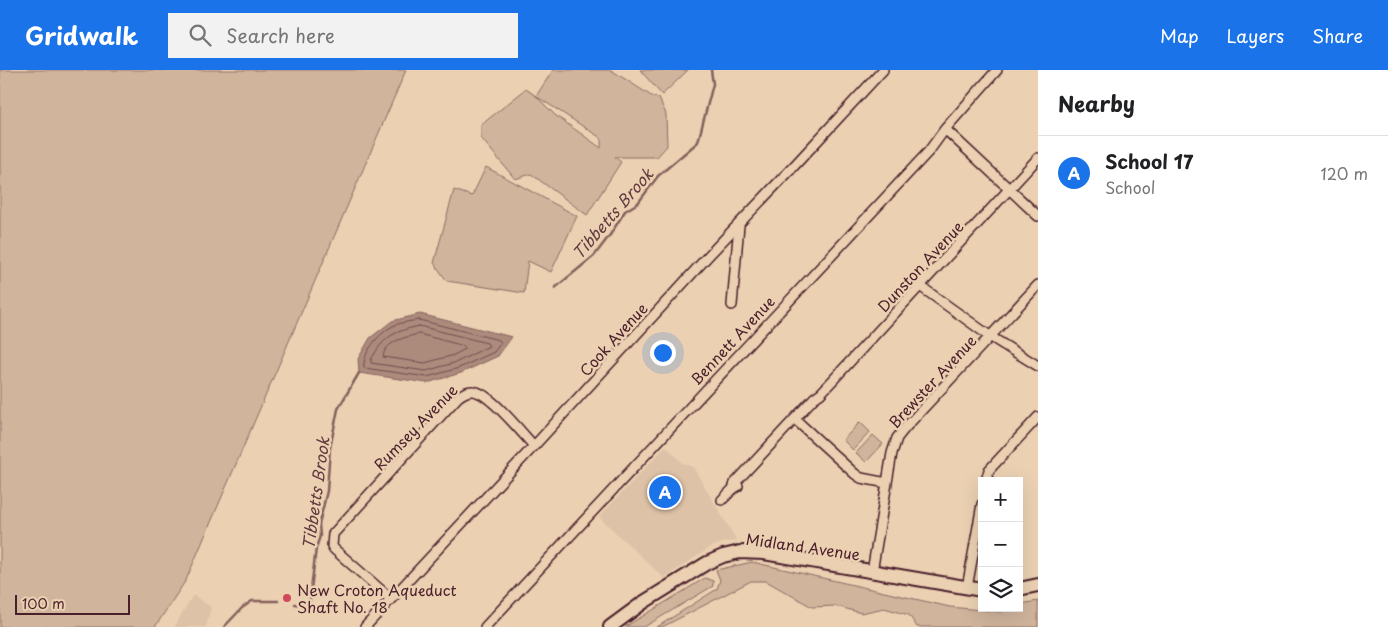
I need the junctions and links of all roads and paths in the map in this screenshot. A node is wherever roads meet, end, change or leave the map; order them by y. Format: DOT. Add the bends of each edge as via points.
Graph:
graph roads {
  1 [pos="883,70"];
  2 [pos="997,70"];
  3 [pos="945,129"];
  4 [pos="1038,158"];
  5 [pos="1009,190"];
  6 [pos="1038,216"];
  7 [pos="739,225"];
  8 [pos="1038,285"];
  9 [pos="920,286"];
  10 [pos="732,305"];
  11 [pos="991,337"];
  12 [pos="1038,366"];
  13 [pos="821,393"];
  14 [pos="1038,417"];
  15 [pos="798,422"];
  16 [pos="534,446"];
  17 [pos="987,477"];
  18 [pos="887,483"];
  19 [pos="733,489"];
  20 [pos="722,500"];
  21 [pos="979,522"];
  22 [pos="872,572"];
  23 [pos="1038,585"];
  24 [pos="967,588"];
  25 [pos="1023,588"];
  26 [pos="978,589"];
  27 [pos="391,599"];
  28 [pos="365,627"];
  29 [pos="485,627"];
  30 [pos="610,627"];
  1 -- 7 [label="street, Cook Avenue"];
  2 -- 3 [label="street, Bennett Avenue"];
  3 -- 5 [label="street"];
  3 -- 29 [label="street, Bennett Avenue"];
  4 -- 5 [label="street, Dunston Avenue"];
  5 -- 6 [label="street"];
  5 -- 9 [label="street, Dunston Avenue"];
  7 -- 10 [label="street"];
  7 -- 16 [label="street, Cook Avenue"];
  8 -- 11 [label="street, Brewster Avenue"];
  9 -- 11 [label="street"];
  9 -- 13 [label="street, Dunston Avenue"];
  11 -- 12 [label="street"];
  11 -- 18 [label="street, Brewster Avenue" via="897,438"];
  13 -- 15 [label="street, Dunston Avenue" via="818,401"];
  13 -- 19 [label="street, Dunston Avenue" via="735,483"];
  14 -- 17 [label="street" via="990,470"];
  15 -- 18 [label="street" via="855,474"];
  15 -- 19 [label="street, Dunston Avenue"];
  16 -- 27 [label="street, Cook Avenue"];
  16 -- 27 [label="street, Rumsey Avenue" via="489,400 478,392 463,393 333,534 332,546"];
  18 -- 22 [label="street, Brewster Avenue"];
  19 -- 20 [label="street, Dunston Avenue"];
  21 -- 24 [label="street"];
  22 -- 24 [label="street, Midland Avenue"];
  22 -- 30 [label="street, Midland Avenue" via="756,552 731,554 697,568"];
  23 -- 25 [label="street"];
  24 -- 26 [label="street, Midland Avenue"];
  27 -- 28 [label="street, Cook Avenue"];
}
